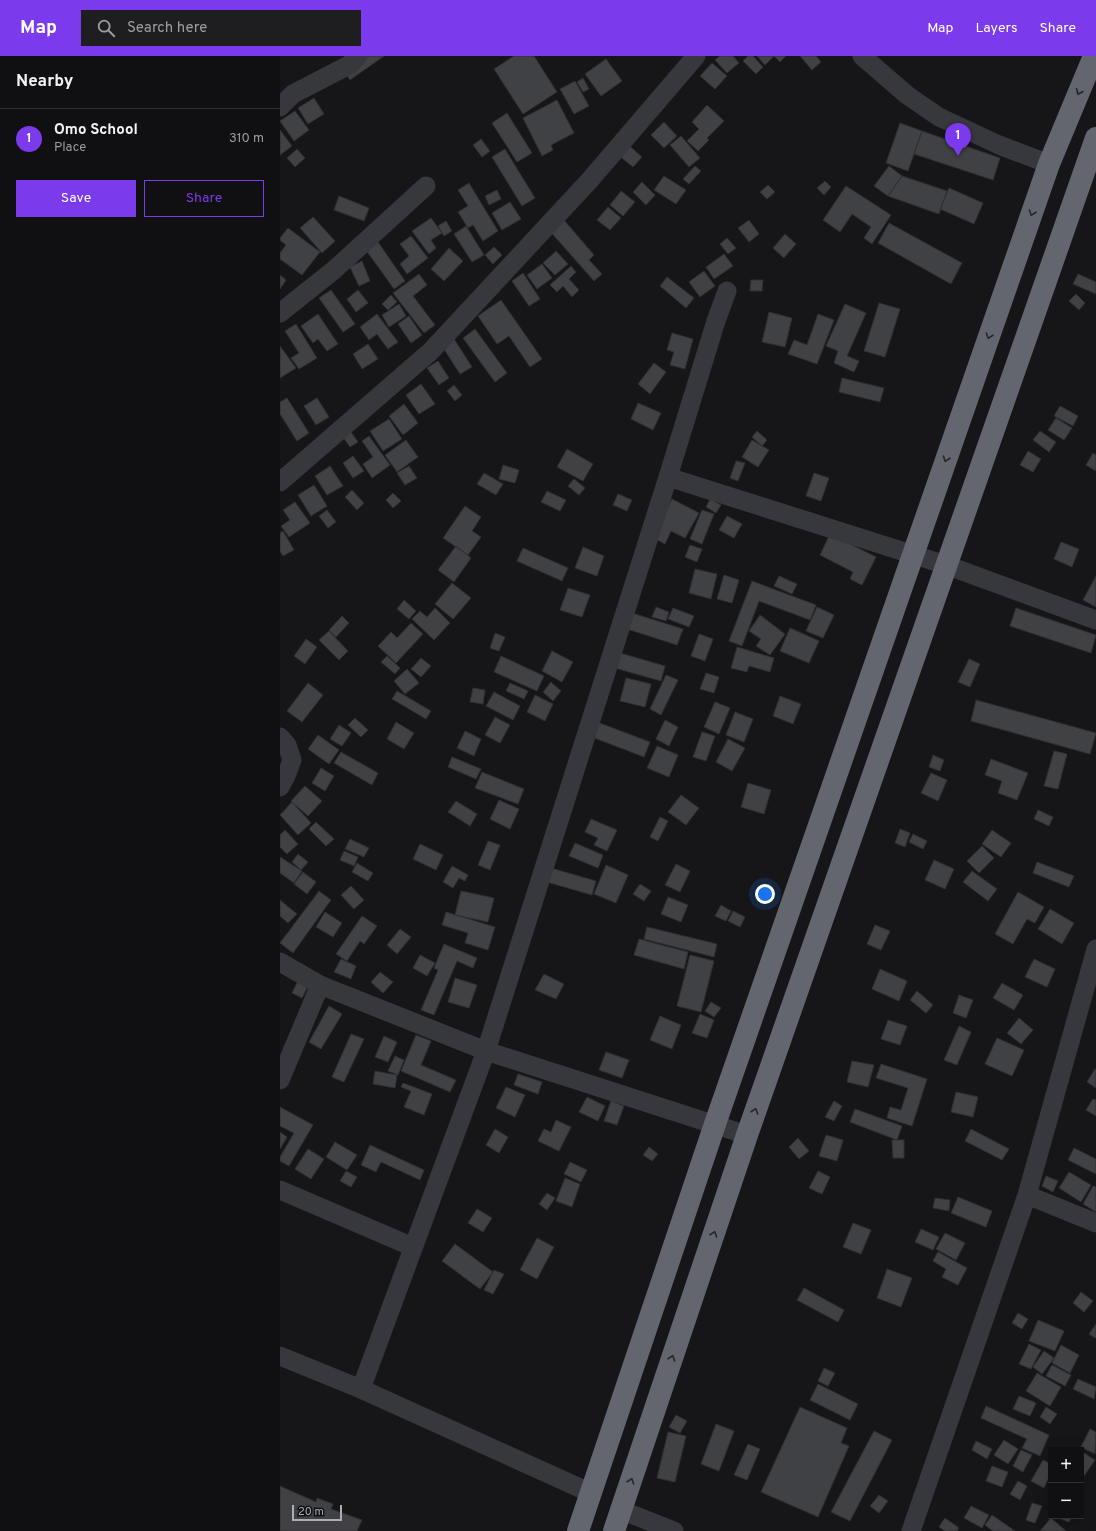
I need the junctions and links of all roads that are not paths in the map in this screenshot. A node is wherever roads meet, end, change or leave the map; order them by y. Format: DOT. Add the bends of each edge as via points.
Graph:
graph roads {
  1 [pos="358,56"];
  2 [pos="696,56"];
  3 [pos="1094,56"];
  4 [pos="864,57"];
  5 [pos="280,107"];
  6 [pos="1096,138"];
  7 [pos="1049,164"];
  8 [pos="426,186"];
  9 [pos="727,291"];
  10 [pos="280,313"];
  11 [pos="668,477"];
  12 [pos="280,482"];
  13 [pos="913,554"];
  14 [pos="946,565"];
  15 [pos="1096,620"];
  16 [pos="280,737"];
  17 [pos="280,787"];
  18 [pos="1096,949"];
  19 [pos="280,962"];
  20 [pos="320,985"];
  21 [pos="486,1051"];
  22 [pos="280,1080"];
  23 [pos="716,1124"];
  24 [pos="747,1135"];
  25 [pos="280,1190"];
  26 [pos="1027,1195"];
  27 [pos="1096,1223"];
  28 [pos="413,1247"];
  29 [pos="280,1356"];
  30 [pos="361,1389"];
  31 [pos="591,1493"];
  32 [pos="621,1510"];
  33 [pos="578,1531"];
  34 [pos="614,1531"];
  35 [pos="674,1531"];
  36 [pos="911,1531"];
  1 -- 5 [label="street" via="349,65 293,94"];
  2 -- 12 [label="street" via="590,181 431,351"];
  3 -- 7 [label="highway, one-way"];
  4 -- 7 [label="street" via="907,95 939,117 999,145"];
  6 -- 14 [label="highway"];
  7 -- 13 [label="highway, one-way"];
  8 -- 10 [label="street" via="334,270"];
  9 -- 11 [label="street"];
  11 -- 13 [label="street"];
  11 -- 21 [label="street"];
  13 -- 14 [label="street"];
  13 -- 23 [label="highway"];
  14 -- 15 [label="street"];
  24 -- 14 [label="highway, one-way"];
  16 -- 17 [label="street" via="287,745 292,760"];
  18 -- 26 [label="street"];
  19 -- 20 [label="street"];
  20 -- 21 [label="street"];
  20 -- 22 [label="street"];
  21 -- 23 [label="street"];
  21 -- 28 [label="street"];
  23 -- 24 [label="street"];
  23 -- 31 [label="highway"];
  32 -- 24 [label="highway, one-way"];
  25 -- 28 [label="street"];
  26 -- 27 [label="street"];
  26 -- 36 [label="street"];
  28 -- 30 [label="street"];
  29 -- 30 [label="street"];
  30 -- 31 [label="street"];
  31 -- 33 [label="highway"];
  32 -- 34 [label="highway"];
  32 -- 35 [label="street"];
}
